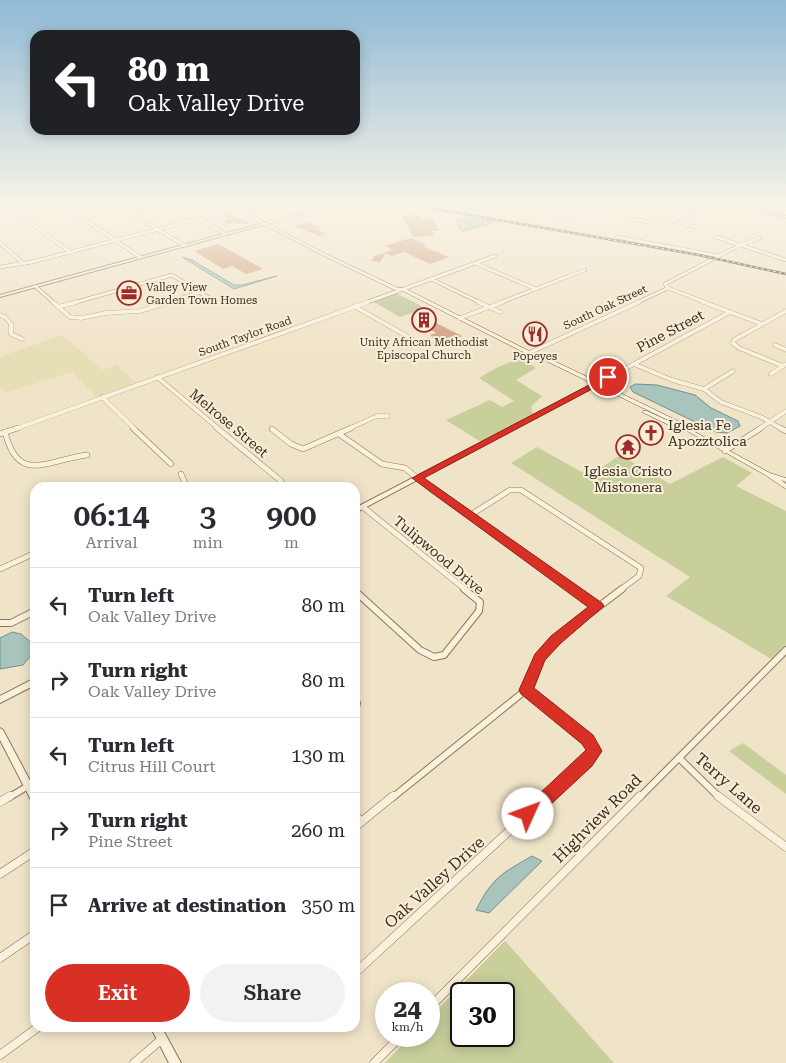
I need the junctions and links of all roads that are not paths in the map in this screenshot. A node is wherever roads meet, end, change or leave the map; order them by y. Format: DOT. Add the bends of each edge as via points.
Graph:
graph roads {
  1 [pos="12,254"];
  2 [pos="64,254"];
  3 [pos="134,254"];
  4 [pos="156,254"];
  5 [pos="323,254"];
  6 [pos="706,254"];
  7 [pos="724,254"];
  8 [pos="765,254"];
  9 [pos="496,256"];
  10 [pos="719,256"];
  11 [pos="140,258"];
  12 [pos="786,260"];
  13 [pos="24,264"];
  14 [pos="476,264"];
  15 [pos="0,267"];
  16 [pos="585,270"];
  17 [pos="431,279"];
  18 [pos="35,286"];
  19 [pos="668,288"];
  20 [pos="402,289"];
  21 [pos="536,289"];
  22 [pos="201,292"];
  23 [pos="0,296"];
  24 [pos="214,301"];
  25 [pos="58,306"];
  26 [pos="354,306"];
  27 [pos="490,307"];
  28 [pos="786,310"];
  29 [pos="500,312"];
  30 [pos="730,312"];
  31 [pos="0,315"];
  32 [pos="460,318"];
  33 [pos="762,324"];
  34 [pos="22,339"];
  35 [pos="417,342"];
  36 [pos="775,345"];
  37 [pos="786,350"];
  38 [pos="529,353"];
  39 [pos="634,364"];
  40 [pos="784,364"];
  41 [pos="733,372"];
  42 [pos="771,374"];
  43 [pos="157,377"];
  44 [pos="594,385"];
  45 [pos="704,389"];
  46 [pos="102,397"];
  47 [pos="786,411"];
  48 [pos="388,416"];
  49 [pos="772,421"];
  50 [pos="272,429"];
  51 [pos="786,431"];
  52 [pos="2,433"];
  53 [pos="340,434"];
  54 [pos="725,451"];
  55 [pos="87,455"];
  56 [pos="171,464"];
  57 [pos="181,474"];
  58 [pos="768,474"];
  59 [pos="417,478"];
  60 [pos="786,480"];
  61 [pos="185,482"];
  62 [pos="281,482"];
  63 [pos="786,487"];
  64 [pos="362,507"];
  65 [pos="469,516"];
  66 [pos="30,555"];
  67 [pos="0,568"];
  68 [pos="360,596"];
  69 [pos="597,606"];
  70 [pos="30,614"];
  71 [pos="0,623"];
  72 [pos="786,650"];
  73 [pos="30,684"];
  74 [pos="526,690"];
  75 [pos="0,700"];
  76 [pos="1,737"];
  77 [pos="678,758"];
  78 [pos="28,786"];
  79 [pos="30,790"];
  80 [pos="0,802"];
  81 [pos="360,822"];
  82 [pos="786,847"];
  83 [pos="30,855"];
  84 [pos="0,874"];
  85 [pos="30,937"];
  86 [pos="0,958"];
  87 [pos="360,968"];
  88 [pos="440,997"];
  89 [pos="32,1032"];
  90 [pos="158,1032"];
  91 [pos="162,1039"];
  92 [pos="389,1047"];
  93 [pos="0,1055"];
  94 [pos="134,1063"];
  95 [pos="175,1063"];
  96 [pos="374,1063"];
  1 -- 13 [label="street"];
  2 -- 13 [label="street"];
  3 -- 11 [label="street"];
  4 -- 11 [label="street"];
  5 -- 20 [label="main road"];
  6 -- 10 [label="street"];
  7 -- 10 [label="street, South Oak Street"];
  8 -- 12 [label="street"];
  9 -- 14 [label="street, South Taylor Road"];
  10 -- 19 [label="street, South Oak Street" via="664,285"];
  11 -- 18 [label="street"];
  13 -- 15 [label="street"];
  14 -- 17 [label="street, South Taylor Road"];
  14 -- 21 [label="street"];
  16 -- 21 [label="street"];
  17 -- 20 [label="street, South Taylor Road"];
  17 -- 27 [label="street"];
  18 -- 23 [label="street"];
  18 -- 25 [label="street"];
  19 -- 30 [label="street"];
  19 -- 38 [label="street, South Oak Street"];
  20 -- 26 [label="street, South Taylor Road"];
  20 -- 32 [label="main road"];
  21 -- 27 [label="street"];
  22 -- 24 [label="street"];
  22 -- 25 [label="street" via="140,311 81,318 70,317"];
  22 -- 25 [label="street" via="178,277 165,276"];
  26 -- 35 [label="street"];
  26 -- 43 [label="street, South Taylor Road"];
  27 -- 29 [label="street"];
  27 -- 32 [label="street"];
  28 -- 33 [label="street"];
  30 -- 33 [label="street"];
  30 -- 39 [label="street, Pine Street"];
  31 -- 34 [label="street" via="12,324 11,334"];
  32 -- 38 [label="main road"];
  33 -- 40 [label="street" via="733,343"];
  36 -- 37 [label="street"];
  38 -- 44 [label="main road"];
  39 -- 44 [label="street, Pine Street"];
  39 -- 45 [label="street"];
  40 -- 42 [label="street"];
  41 -- 45 [label="street"];
  43 -- 46 [label="street, South Taylor Road"];
  43 -- 62 [label="street, Melrose Street"];
  44 -- 54 [label="main road" via="669,418"];
  44 -- 59 [label="street, Pine Street"];
  45 -- 49 [label="street" via="721,402"];
  46 -- 52 [label="street, South Taylor Road"];
  46 -- 56 [label="street"];
  47 -- 49 [label="street"];
  48 -- 53 [label="street" via="377,416"];
  49 -- 51 [label="street"];
  49 -- 54 [label="street"];
  50 -- 53 [label="street" via="290,444 303,449"];
  52 -- 55 [label="street" via="8,451 27,465 45,465 72,456"];
  53 -- 59 [label="street" via="382,464 405,468"];
  54 -- 58 [label="main road"];
  57 -- 61 [label="street"];
  58 -- 60 [label="main road"];
  58 -- 63 [label="main road"];
  59 -- 64 [label="street, Pine Street"];
  59 -- 65 [label="street"];
  64 -- 68 [label="street, Tulipwood Drive" via="480,602 479,612 444,655 434,657 420,650"];
  65 -- 69 [label="street"];
  65 -- 69 [label="street" via="510,490 521,490 641,568 639,576"];
  66 -- 67 [label="street"];
  69 -- 74 [label="street" via="556,639 540,657"];
  70 -- 71 [label="street" via="12,623"];
  72 -- 77 [label="street, Highview Road"];
  73 -- 75 [label="street"];
  74 -- 81 [label="street"];
  74 -- 87 [label="street, Oak Valley Drive" via="588,739 594,751"];
  76 -- 78 [label="street"];
  77 -- 82 [label="street, Terry Lane" via="715,794"];
  77 -- 88 [label="street, Highview Road"];
  78 -- 79 [label="street"];
  78 -- 80 [label="street"];
  83 -- 84 [label="street"];
  85 -- 86 [label="street"];
  89 -- 93 [label="street"];
  90 -- 91 [label="street"];
  91 -- 94 [label="street"];
  91 -- 95 [label="street"];
  92 -- 96 [label="street"];
}
